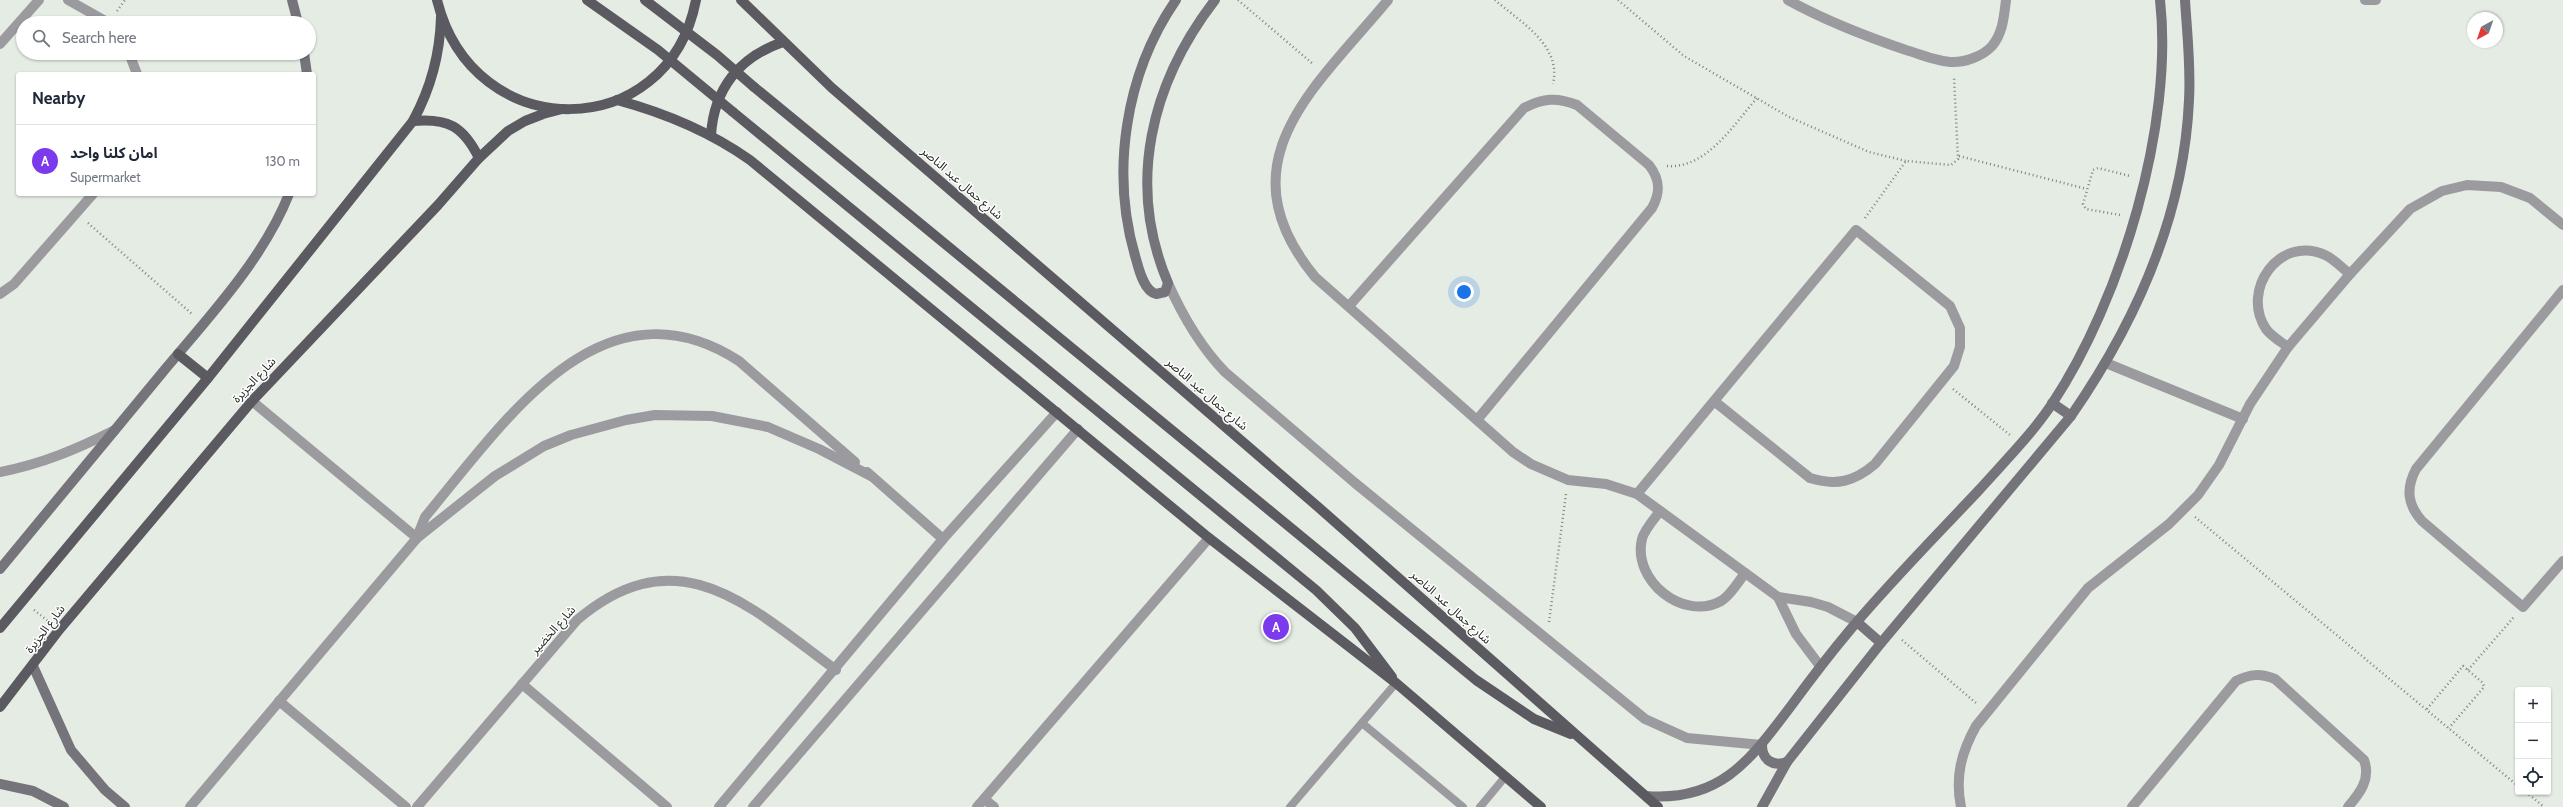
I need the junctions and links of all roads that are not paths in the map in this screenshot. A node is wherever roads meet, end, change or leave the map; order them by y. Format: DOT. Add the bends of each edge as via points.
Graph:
graph roads {
  1 [pos="39,0"];
  2 [pos="68,0"];
  3 [pos="292,0"];
  4 [pos="437,0"];
  5 [pos="587,0"];
  6 [pos="645,0"];
  7 [pos="696,0"];
  8 [pos="741,0"];
  9 [pos="1176,0"];
  10 [pos="1214,0"];
  11 [pos="1388,0"];
  12 [pos="1788,0"];
  13 [pos="2006,0"];
  14 [pos="2160,0"];
  15 [pos="2365,0"];
  16 [pos="2376,0"];
  17 [pos="2186,1"];
  18 [pos="25,16"];
  19 [pos="97,16"];
  20 [pos="296,16"];
  21 [pos="441,17"];
  22 [pos="16,26"];
  23 [pos="783,42"];
  24 [pos="0,44"];
  25 [pos="132,60"];
  26 [pos="305,60"];
  27 [pos="136,72"];
  28 [pos="307,72"];
  29 [pos="617,100"];
  30 [pos="562,109"];
  31 [pos="413,121"];
  32 [pos="711,135"];
  33 [pos="479,158"];
  34 [pos="92,196"];
  35 [pos="288,196"];
  36 [pos="2563,225"];
  37 [pos="2350,274"];
  38 [pos="1168,283"];
  39 [pos="2563,290"];
  40 [pos="0,294"];
  41 [pos="1349,306"];
  42 [pos="2288,347"];
  43 [pos="178,354"];
  44 [pos="2106,363"];
  45 [pos="208,378"];
  46 [pos="252,400"];
  47 [pos="1714,401"];
  48 [pos="2052,403"];
  49 [pos="1057,412"];
  50 [pos="2071,416"];
  51 [pos="2243,419"];
  52 [pos="1477,420"];
  53 [pos="1078,429"];
  54 [pos="115,430"];
  55 [pos="0,472"];
  56 [pos="871,476"];
  57 [pos="1637,494"];
  58 [pos="1660,510"];
  59 [pos="417,538"];
  60 [pos="1209,538"];
  61 [pos="943,539"];
  62 [pos="2563,561"];
  63 [pos="0,569"];
  64 [pos="1745,573"];
  65 [pos="1778,597"];
  66 [pos="1857,622"];
  67 [pos="0,628"];
  68 [pos="1881,643"];
  69 [pos="33,666"];
  70 [pos="1820,666"];
  71 [pos="836,670"];
  72 [pos="1396,683"];
  73 [pos="522,684"];
  74 [pos="279,701"];
  75 [pos="0,707"];
  76 [pos="1362,723"];
  77 [pos="1578,737"];
  78 [pos="1762,745"];
  79 [pos="1787,762"];
  80 [pos="1505,777"];
  81 [pos="0,784"];
  82 [pos="1646,796"];
  83 [pos="1766,797"];
  84 [pos="984,798"];
  85 [pos="64,807"];
  86 [pos="125,807"];
  87 [pos="190,807"];
  88 [pos="406,807"];
  89 [pos="417,807"];
  90 [pos="667,807"];
  91 [pos="719,807"];
  92 [pos="753,807"];
  93 [pos="977,807"];
  94 [pos="994,807"];
  95 [pos="1290,807"];
  96 [pos="1463,807"];
  97 [pos="1480,807"];
  98 [pos="1541,807"];
  99 [pos="1658,807"];
  100 [pos="1762,807"];
  101 [pos="1771,807"];
  102 [pos="1961,807"];
  103 [pos="2132,807"];
  104 [pos="2348,807"];
  1 -- 18 [label="street"];
  2 -- 19 [label="street"];
  3 -- 20 [label="street"];
  4 -- 21 [label="main road"];
  5 -- 72 [label="main road, bridge" via="658,50 1316,590 1355,628"];
  6 -- 77 [label="main road, bridge" via="717,55 1476,680 1534,719"];
  7 -- 29 [label="main road" via="689,26 669,60 640,87"];
  8 -- 23 [label="main road, شارع جمال عبد الناصر"];
  9 -- 38 [label="street" via="1157,32 1136,85 1128,123 1123,184 1130,241 1147,288 1152,293 1161,294 1165,292"];
  10 -- 38 [label="street" via="1194,27 1174,62 1150,137 1147,165 1149,202 1155,248"];
  11 -- 41 [label="street" via="1298,108 1286,131 1278,156 1278,208 1286,234 1298,257 1315,277"];
  12 -- 13 [label="street" via="1815,15 1860,34 1925,56 1953,62 1974,58 1992,46 2000,33"];
  14 -- 48 [label="street" via="2163,26 2160,83 2144,179 2134,218 2100,312"];
  15 -- 16 [label="street"];
  17 -- 44 [label="street" via="2189,100 2180,172 2172,207 2144,289"];
  21 -- 30 [label="main road" via="452,42 468,64 487,82 510,96 535,106"];
  21 -- 31 [label="main road" via="441,39 431,82"];
  22 -- 24 [label="street"];
  23 -- 32 [label="main road" via="754,55 731,76 716,104"];
  23 -- 77 [label="main road, شارع جمال عبد الناصر" via="832,88 1318,506"];
  25 -- 27 [label="street"];
  26 -- 28 [label="street"];
  29 -- 30 [label="main road" via="590,108"];
  29 -- 32 [label="main road" via="674,118"];
  30 -- 33 [label="main road, شارع الجزيرة" via="525,121 508,131"];
  31 -- 33 [label="main road" via="433,119 453,125 470,139"];
  31 -- 45 [label="main road"];
  32 -- 49 [label="main road" via="750,160"];
  33 -- 46 [label="main road, شارع الجزيرة" via="438,205"];
  34 -- 40 [label="street" via="14,284"];
  35 -- 43 [label="street" via="281,215 261,248"];
  36 -- 37 [label="street" via="2530,198 2501,187 2467,185 2442,191 2410,209"];
  37 -- 42 [label="street"];
  37 -- 42 [label="street" via="2325,255 2310,251 2294,253 2279,260 2267,271 2257,301 2260,316 2267,330"];
  38 -- 78 [label="street" via="1194,333 1207,353 1225,372 1547,641 1645,719 1687,738"];
  39 -- 62 [label="street" via="2416,468 2408,490 2410,502 2422,521 2523,607"];
  41 -- 52 [label="street"];
  41 -- 52 [label="street" via="1524,108 1536,102 1550,98 1577,105 1649,165 1655,172 1659,190 1652,208"];
  42 -- 51 [label="street" via="2270,371"];
  43 -- 45 [label="main road"];
  43 -- 54 [label="street"];
  44 -- 50 [label="street"];
  44 -- 51 [label="street"];
  45 -- 67 [label="main road"];
  46 -- 59 [label="street"];
  46 -- 69 [label="main road, شارع الجزيرة" via="59,630"];
  47 -- 47 [label="street" via="1856,230 1950,306 1960,328 1960,347 1954,366 1943,382 1875,464 1861,476 1844,482 1827,483 1810,478"];
  47 -- 57 [label="street"];
  48 -- 50 [label="street"];
  48 -- 66 [label="street" via="2021,444"];
  49 -- 53 [label="main road"];
  49 -- 61 [label="street"];
  50 -- 68 [label="street"];
  51 -- 102 [label="street" via="2219,465 2186,509 2088,588 1986,713 1968,740 1961,761 1958,792"];
  52 -- 57 [label="street" via="1513,452 1531,464 1568,480 1606,484"];
  53 -- 60 [label="main road"];
  53 -- 92 [label="street"];
  54 -- 55 [label="street" via="76,450 34,465"];
  54 -- 63 [label="street"];
  56 -- 59 [label="street" via="826,452 768,427 712,416 655,416 598,426 544,446 495,476"];
  56 -- 59 [label="street" via="739,361 701,341 681,335 638,334 590,351 542,384 520,404 425,517"];
  56 -- 61 [label="street"];
  57 -- 58 [label="street"];
  58 -- 64 [label="street"];
  58 -- 64 [label="street" via="1642,538 1641,556 1646,573 1670,599 1705,606 1722,601"];
  59 -- 74 [label="street"];
  60 -- 72 [label="main road"];
  60 -- 84 [label="street"];
  61 -- 71 [label="street"];
  64 -- 65 [label="street"];
  65 -- 66 [label="street" via="1828,606"];
  65 -- 70 [label="street" via="1796,634"];
  66 -- 68 [label="street"];
  66 -- 70 [label="street"];
  68 -- 79 [label="street"];
  69 -- 75 [label="main road, شارع الجزيرة"];
  69 -- 86 [label="street" via="72,750 105,790"];
  70 -- 78 [label="street"];
  71 -- 73 [label="street, شارع الخضير" via="736,598 717,589 674,581 632,587 593,606 577,620"];
  71 -- 91 [label="street"];
  72 -- 76 [label="lane"];
  72 -- 80 [label="main road"];
  73 -- 89 [label="street, شارع الخضير"];
  73 -- 90 [label="street"];
  74 -- 87 [label="street"];
  74 -- 88 [label="street"];
  76 -- 95 [label="lane"];
  76 -- 96 [label="lane"];
  77 -- 82 [label="main road, شارع جمال عبد الناصر"];
  78 -- 79 [label="street" via="1764,757 1769,762"];
  78 -- 82 [label="street" via="1736,772 1709,788 1678,796"];
  79 -- 83 [label="street"];
  80 -- 97 [label="lane"];
  80 -- 98 [label="main road"];
  81 -- 85 [label="street" via="33,790"];
  82 -- 99 [label="main road, شارع جمال عبد الناصر"];
  83 -- 100 [label="street"];
  83 -- 101 [label="street"];
  84 -- 93 [label="street"];
  84 -- 94 [label="street"];
  103 -- 104 [label="street" via="2236,681 2262,674 2275,679 2364,760 2367,777"];
}
